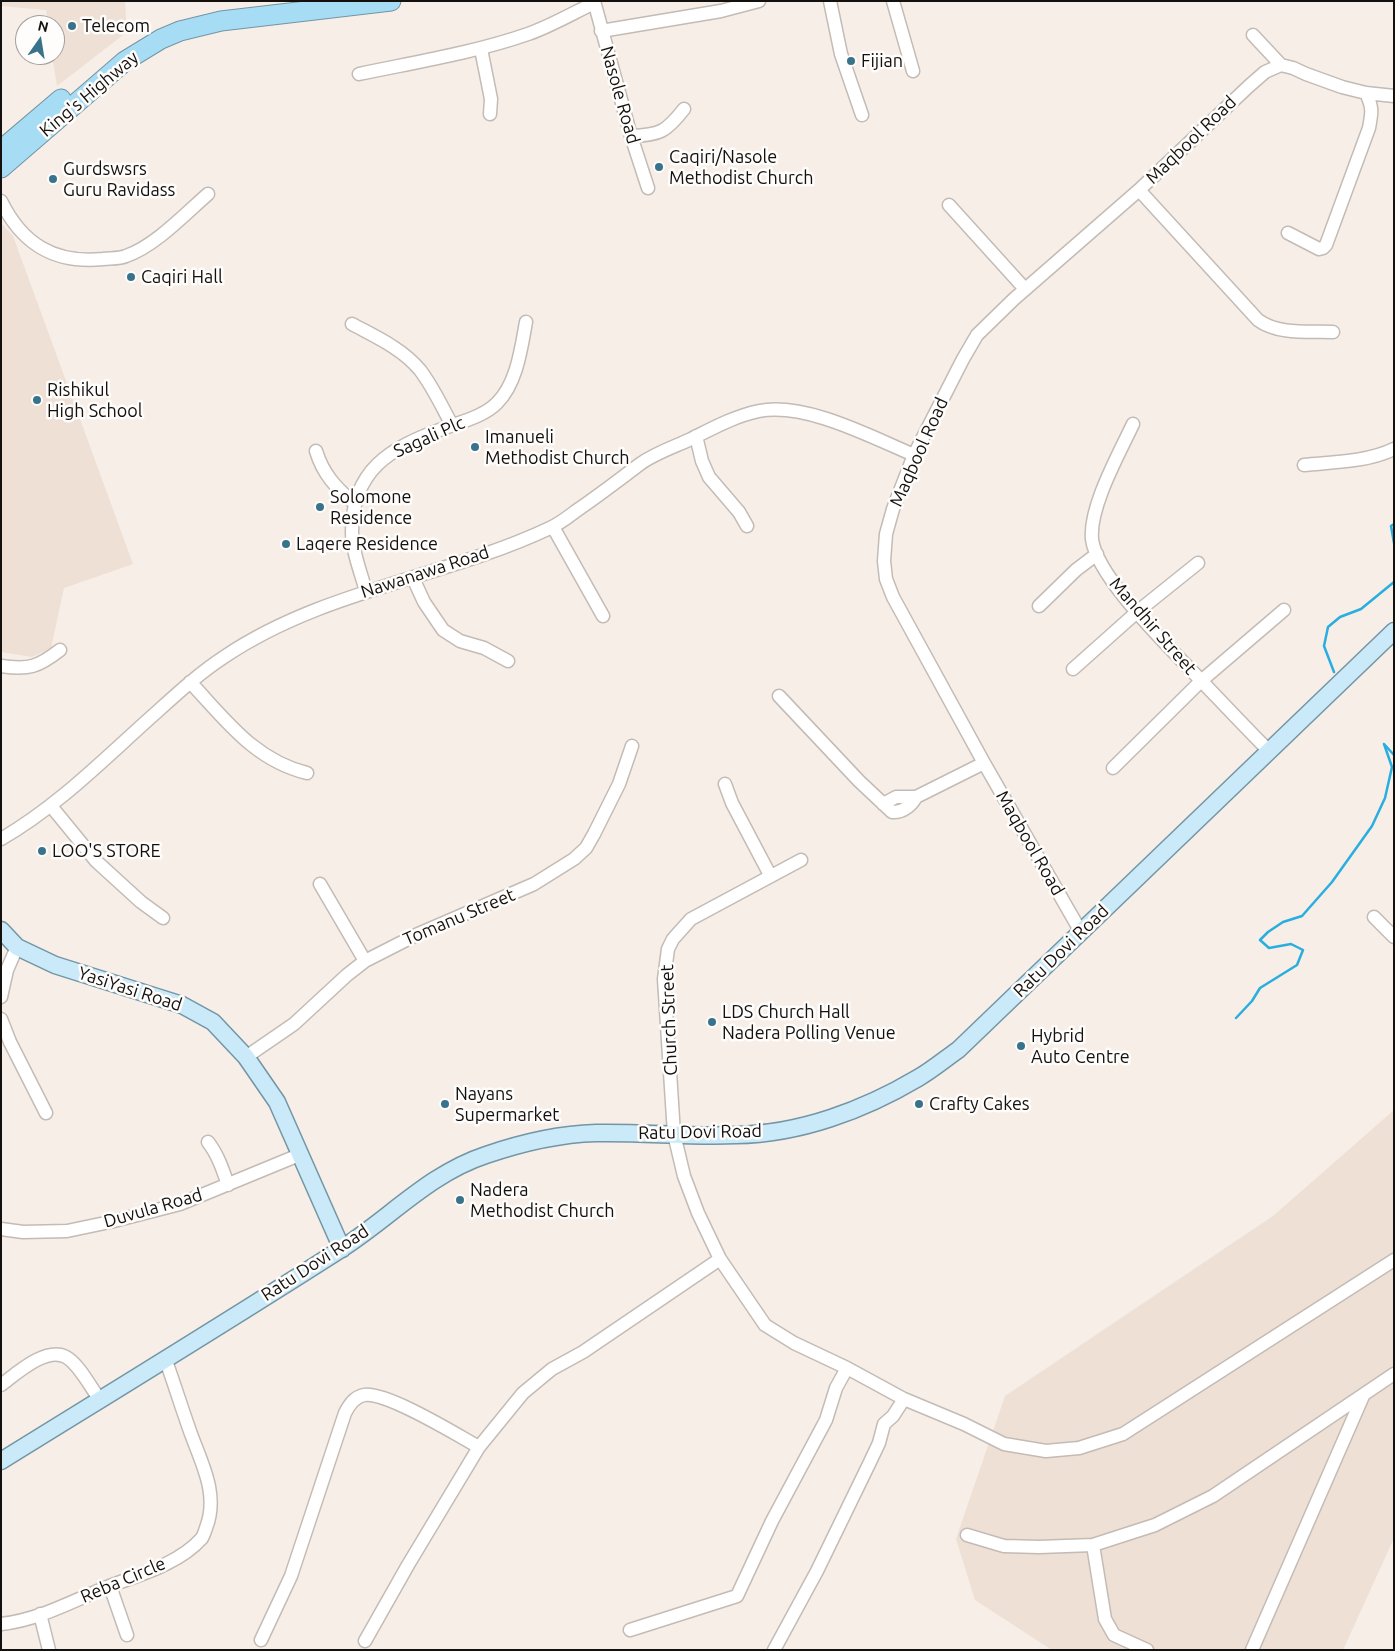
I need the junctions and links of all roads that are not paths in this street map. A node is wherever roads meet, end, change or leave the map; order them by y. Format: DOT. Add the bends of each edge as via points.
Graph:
graph roads {
  1 [pos="315,1"];
  2 [pos="391,1"];
  3 [pos="759,1"];
  4 [pos="830,1"];
  5 [pos="893,1"];
  6 [pos="594,2"];
  7 [pos="601,31"];
  8 [pos="1253,35"];
  9 [pos="481,49"];
  10 [pos="1281,65"];
  11 [pos="913,71"];
  12 [pos="359,74"];
  13 [pos="1366,93"];
  14 [pos="1394,96"];
  15 [pos="684,109"];
  16 [pos="490,114"];
  17 [pos="862,115"];
  18 [pos="631,136"];
  19 [pos="1,150"];
  20 [pos="1,168"];
  21 [pos="648,188"];
  22 [pos="1139,190"];
  23 [pos="208,194"];
  24 [pos="1,201"];
  25 [pos="949,205"];
  26 [pos="1288,234"];
  27 [pos="1026,289"];
  28 [pos="526,322"];
  29 [pos="352,324"];
  30 [pos="1333,332"];
  31 [pos="1132,424"];
  32 [pos="452,425"];
  33 [pos="696,436"];
  34 [pos="1394,449"];
  35 [pos="316,451"];
  36 [pos="914,455"];
  37 [pos="1304,464"];
  38 [pos="354,503"];
  39 [pos="747,526"];
  40 [pos="553,527"];
  41 [pos="1097,554"];
  42 [pos="1198,563"];
  43 [pos="413,578"];
  44 [pos="366,591"];
  45 [pos="1040,606"];
  46 [pos="1284,610"];
  47 [pos="1137,612"];
  48 [pos="603,616"];
  49 [pos="1394,631"];
  50 [pos="60,650"];
  51 [pos="508,661"];
  52 [pos="1,666"];
  53 [pos="1073,669"];
  54 [pos="1201,681"];
  55 [pos="190,682"];
  56 [pos="779,696"];
  57 [pos="632,746"];
  58 [pos="1269,751"];
  59 [pos="984,763"];
  60 [pos="1113,768"];
  61 [pos="307,773"];
  62 [pos="726,784"];
  63 [pos="51,806"];
  64 [pos="1,839"];
  65 [pos="801,860"];
  66 [pos="770,876"];
  67 [pos="320,884"];
  68 [pos="1374,917"];
  69 [pos="163,918"];
  70 [pos="1,930"];
  71 [pos="1081,932"];
  72 [pos="1394,937"];
  73 [pos="17,947"];
  74 [pos="365,961"];
  75 [pos="1,997"];
  76 [pos="1,1019"];
  77 [pos="246,1057"];
  78 [pos="46,1113"];
  79 [pos="674,1134"];
  80 [pos="208,1142"];
  81 [pos="299,1155"];
  82 [pos="228,1185"];
  83 [pos="1,1229"];
  84 [pos="342,1249"];
  85 [pos="720,1258"];
  86 [pos="1394,1260"];
  87 [pos="165,1358"];
  88 [pos="847,1368"];
  89 [pos="1394,1374"];
  90 [pos="1,1385"];
  91 [pos="1363,1396"];
  92 [pos="904,1399"];
  93 [pos="100,1400"];
  94 [pos="479,1447"];
  95 [pos="1,1461"];
  96 [pos="968,1535"];
  97 [pos="1093,1545"];
  98 [pos="110,1586"];
  99 [pos="40,1614"];
  100 [pos="1,1624"];
  101 [pos="630,1630"];
  102 [pos="128,1635"];
  103 [pos="261,1640"];
  104 [pos="365,1641"];
  105 [pos="49,1650"];
  106 [pos="774,1650"];
  107 [pos="1147,1650"];
  108 [pos="1252,1650"];
  1 -- 19 [label="highway, King's Highway" via="221,12 176,21 157,29 102,65"];
  2 -- 20 [label="highway, King's Highway" via="221,21 161,39 120,66"];
  3 -- 7 [label="street" via="721,11"];
  4 -- 17 [label="street" via="841,54"];
  5 -- 11 [label="street"];
  6 -- 7 [label="street, Nasole Road"];
  6 -- 9 [label="street" via="530,33"];
  7 -- 18 [label="street, Nasole Road"];
  8 -- 10 [label="street"];
  9 -- 12 [label="street"];
  9 -- 16 [label="street" via="491,99"];
  10 -- 13 [label="street"];
  10 -- 22 [label="street, Maqbool Road" via="1265,72 1249,86"];
  13 -- 14 [label="street"];
  13 -- 26 [label="street" via="1372,105 1369,128 1326,245 1319,248"];
  15 -- 18 [label="street" via="666,130 648,136"];
  18 -- 21 [label="street, Nasole Road"];
  22 -- 27 [label="street, Maqbool Road"];
  22 -- 30 [label="street" via="1258,320 1275,329"];
  23 -- 24 [label="street" via="155,240 125,256 89,260 58,256 43,250 10,219"];
  25 -- 27 [label="street"];
  27 -- 36 [label="street, Maqbool Road" via="977,335"];
  28 -- 32 [label="street, Sagali Plc" via="519,357 507,391 489,411"];
  29 -- 32 [label="street" via="400,352 420,370"];
  31 -- 41 [label="street, Mandhir Street" via="1101,494 1093,522 1092,539"];
  32 -- 38 [label="street, Sagali Plc" via="396,448 383,458 362,485"];
  33 -- 36 [label="street, Nawanawa Road" via="740,416 762,411 797,412 828,419"];
  33 -- 39 [label="street" via="709,477"];
  33 -- 40 [label="street, Nawanawa Road" via="643,462"];
  34 -- 37 [label="street" via="1360,459"];
  35 -- 38 [label="street" via="328,478"];
  36 -- 59 [label="street, Maqbool Road" via="886,534 886,579"];
  38 -- 44 [label="street, Sagali Plc" via="352,533"];
  40 -- 43 [label="street, Nawanawa Road"];
  40 -- 48 [label="street"];
  41 -- 45 [label="street"];
  41 -- 47 [label="street, Mandhir Street" via="1106,572"];
  42 -- 47 [label="street"];
  43 -- 44 [label="street, Nawanawa Road"];
  43 -- 51 [label="street" via="424,602 444,630 460,641 484,648"];
  44 -- 55 [label="street, Nawanawa Road" via="259,634"];
  46 -- 54 [label="street"];
  47 -- 53 [label="street"];
  47 -- 54 [label="street, Mandhir Street"];
  49 -- 58 [label="main road, Ratu Dovi Road"];
  50 -- 52 [label="street" via="34,666"];
  54 -- 58 [label="street, Mandhir Street"];
  54 -- 60 [label="street"];
  55 -- 61 [label="street" via="256,750 290,769"];
  55 -- 63 [label="street, Nawanawa Road"];
  56 -- 59 [label="street" via="859,781 895,813 910,806 916,798"];
  57 -- 74 [label="street, Tomanu Street" via="619,784 594,834 574,860 534,884 416,935"];
  58 -- 71 [label="main road, Ratu Dovi Road"];
  59 -- 71 [label="street, Maqbool Road"];
  62 -- 66 [label="street" via="732,803"];
  63 -- 64 [label="street, Nawanawa Road"];
  63 -- 69 [label="street" via="96,861"];
  65 -- 66 [label="street, Church Street"];
  66 -- 79 [label="street, Church Street" via="692,919 668,949 664,979"];
  67 -- 74 [label="street"];
  68 -- 72 [label="street"];
  70 -- 73 [label="main road, YasiYasi Road"];
  71 -- 79 [label="main road, Ratu Dovi Road" via="958,1050 879,1099 843,1114 787,1129 738,1135"];
  73 -- 75 [label="street" via="7,970"];
  73 -- 77 [label="main road, YasiYasi Road" via="55,965 182,1004 213,1022"];
  74 -- 77 [label="street, Tomanu Street" via="294,1024"];
  76 -- 78 [label="street"];
  77 -- 81 [label="main road, YasiYasi Road" via="276,1102"];
  79 -- 84 [label="main road, Ratu Dovi Road" via="594,1133 539,1140 483,1156 422,1188"];
  79 -- 85 [label="street, Church Street" via="684,1176"];
  80 -- 82 [label="street" via="221,1164"];
  81 -- 82 [label="street, Duvula Road"];
  81 -- 84 [label="main road, YasiYasi Road"];
  82 -- 83 [label="street, Duvula Road" via="180,1204 67,1231"];
  84 -- 87 [label="main road, Ratu Dovi Road"];
  85 -- 88 [label="street, Church Street" via="765,1325"];
  85 -- 94 [label="street" via="583,1352 552,1369 523,1393"];
  86 -- 92 [label="street, Church Street" via="1123,1434 1079,1448 1046,1451 1004,1444"];
  87 -- 93 [label="main road, Ratu Dovi Road"];
  87 -- 98 [label="street, Reba Circle" via="206,1470 210,1518 203,1537 188,1550 158,1568"];
  88 -- 92 [label="street, Church Street"];
  88 -- 101 [label="street" via="836,1388 826,1420 772,1521 737,1596"];
  89 -- 91 [label="street"];
  90 -- 93 [label="street" via="39,1359 57,1354 74,1364"];
  91 -- 97 [label="street" via="1213,1496 1155,1525"];
  91 -- 108 [label="street"];
  92 -- 106 [label="street" via="884,1424 879,1443 858,1487"];
  93 -- 95 [label="main road, Ratu Dovi Road"];
  94 -- 103 [label="street" via="390,1400 365,1395 354,1400 345,1413 291,1576"];
  94 -- 104 [label="street"];
  96 -- 97 [label="street" via="1004,1546"];
  97 -- 107 [label="street" via="1105,1619 1114,1635"];
  98 -- 99 [label="street, Reba Circle"];
  98 -- 102 [label="street"];
  99 -- 100 [label="street, Reba Circle"];
  99 -- 105 [label="street"];
}
